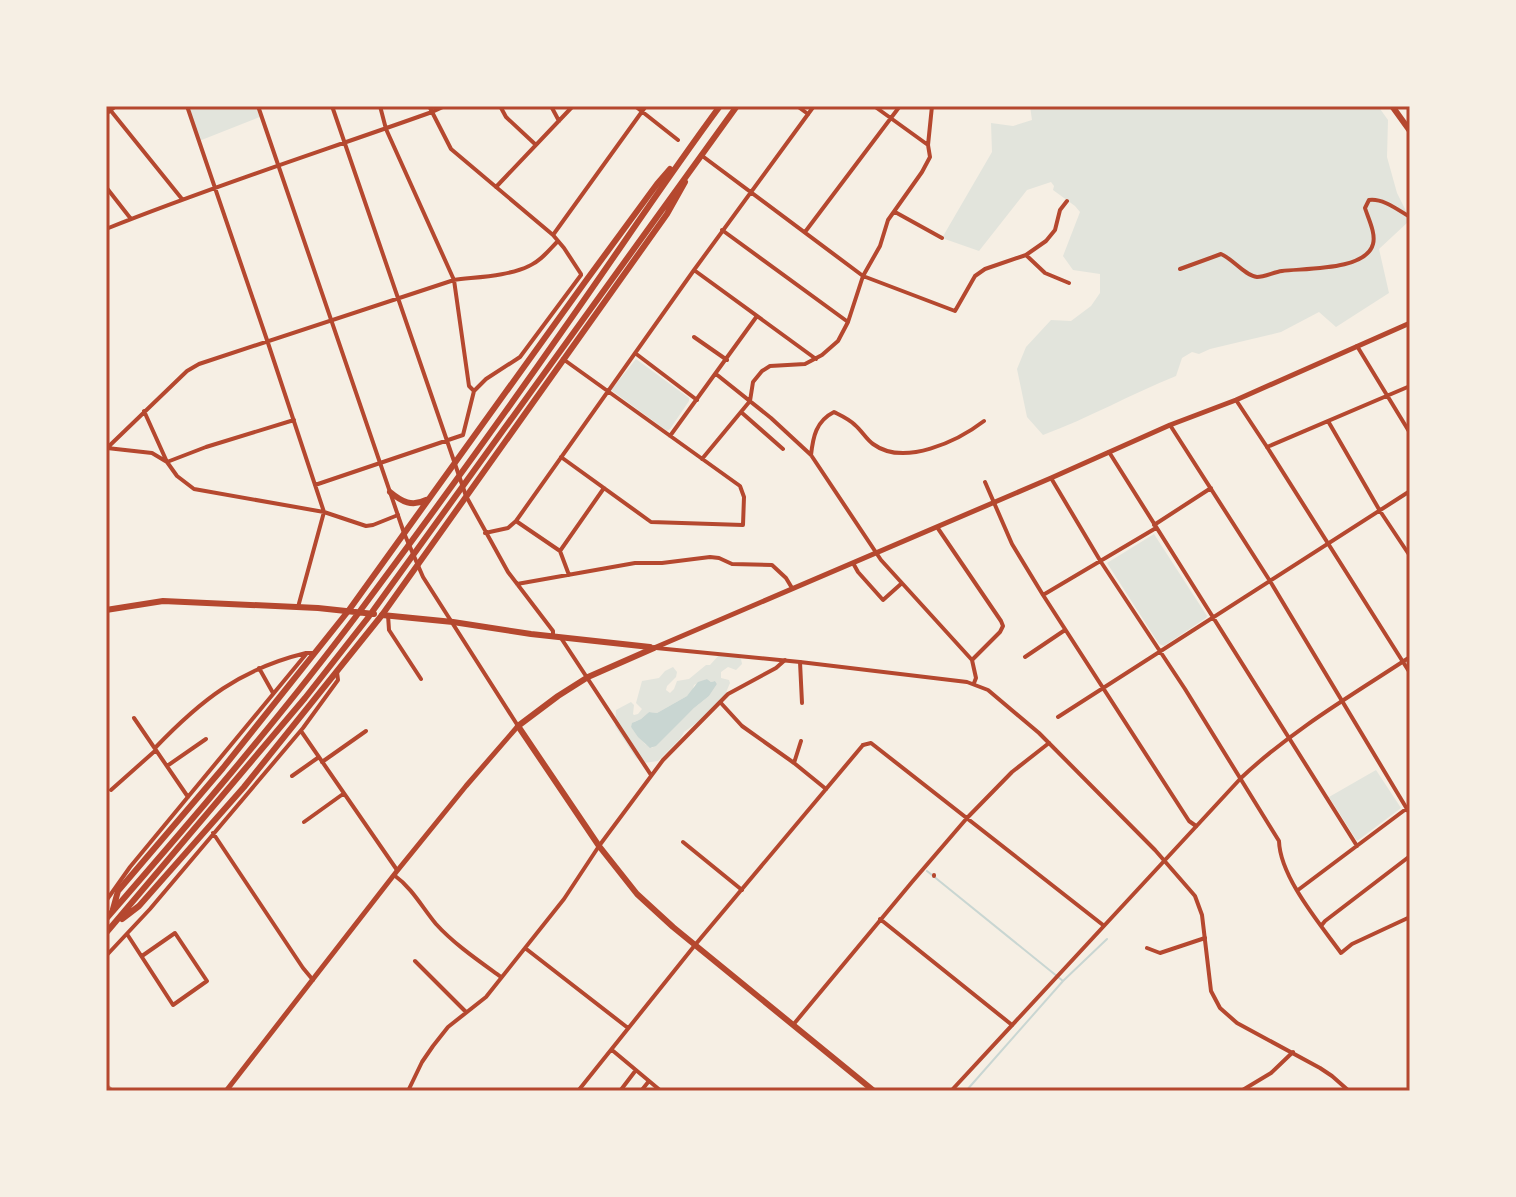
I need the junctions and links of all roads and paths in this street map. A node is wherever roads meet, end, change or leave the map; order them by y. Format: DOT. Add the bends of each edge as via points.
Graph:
graph roads {
  1 [pos="116,106"];
  2 [pos="187,106"];
  3 [pos="258,106"];
  4 [pos="332,106"];
  5 [pos="380,106"];
  6 [pos="429,106"];
  7 [pos="445,106"];
  8 [pos="500,106"];
  9 [pos="551,106"];
  10 [pos="573,106"];
  11 [pos="635,106"];
  12 [pos="646,106"];
  13 [pos="720,106"];
  14 [pos="737,106"];
  15 [pos="797,106"];
  16 [pos="814,106"];
  17 [pos="874,106"];
  18 [pos="900,106"];
  19 [pos="932,106"];
  20 [pos="1392,106"];
  21 [pos="108,110"];
  22 [pos="432,112"];
  23 [pos="642,112"];
  24 [pos="808,114"];
  25 [pos="891,119"];
  26 [pos="559,121"];
  27 [pos="386,129"];
  28 [pos="1410,131"];
  29 [pos="678,140"];
  30 [pos="345,143"];
  31 [pos="536,145"];
  32 [pos="928,145"];
  33 [pos="689,148"];
  34 [pos="701,155"];
  35 [pos="280,166"];
  36 [pos="692,168"];
  37 [pos="106,187"];
  38 [pos="496,187"];
  39 [pos="214,188"];
  40 [pos="750,191"];
  41 [pos="182,199"];
  42 [pos="1067,201"];
  43 [pos="895,212"];
  44 [pos="1410,217"];
  45 [pos="131,219"];
  46 [pos="106,229"];
  47 [pos="722,230"];
  48 [pos="805,232"];
  49 [pos="553,235"];
  50 [pos="942,238"];
  51 [pos="558,241"];
  52 [pos="1026,255"];
  53 [pos="1180,269"];
  54 [pos="694,270"];
  55 [pos="581,275"];
  56 [pos="863,276"];
  57 [pos="454,280"];
  58 [pos="585,282"];
  59 [pos="1069,283"];
  60 [pos="398,299"];
  61 [pos="757,316"];
  62 [pos="332,321"];
  63 [pos="848,322"];
  64 [pos="1410,323"];
  65 [pos="694,337"];
  66 [pos="268,343"];
  67 [pos="1357,346"];
  68 [pos="635,353"];
  69 [pos="563,359"];
  70 [pos="816,359"];
  71 [pos="727,360"];
  72 [pos="716,374"];
  73 [pos="1410,386"];
  74 [pos="474,391"];
  75 [pos="608,391"];
  76 [pos="1388,395"];
  77 [pos="697,400"];
  78 [pos="1236,400"];
  79 [pos="750,401"];
  80 [pos="144,411"];
  81 [pos="741,412"];
  82 [pos="294,420"];
  83 [pos="984,421"];
  84 [pos="1328,421"];
  85 [pos="1170,425"];
  86 [pos="1410,433"];
  87 [pos="670,436"];
  88 [pos="447,441"];
  89 [pos="1267,447"];
  90 [pos="106,448"];
  91 [pos="783,449"];
  92 [pos="1109,452"];
  93 [pos="811,455"];
  94 [pos="561,457"];
  95 [pos="702,459"];
  96 [pos="167,462"];
  97 [pos="380,464"];
  98 [pos="454,465"];
  99 [pos="1051,478"];
  100 [pos="985,482"];
  101 [pos="315,485"];
  102 [pos="604,488"];
  103 [pos="1211,488"];
  104 [pos="1410,491"];
  105 [pos="390,492"];
  106 [pos="432,496"];
  107 [pos="466,496"];
  108 [pos="994,502"];
  109 [pos="1380,511"];
  110 [pos="324,512"];
  111 [pos="398,515"];
  112 [pos="516,521"];
  113 [pos="1155,526"];
  114 [pos="937,527"];
  115 [pos="404,533"];
  116 [pos="485,533"];
  117 [pos="1328,544"];
  118 [pos="560,551"];
  119 [pos="875,553"];
  120 [pos="1410,556"];
  121 [pos="1101,562"];
  122 [pos="417,563"];
  123 [pos="853,563"];
  124 [pos="569,575"];
  125 [pos="1270,581"];
  126 [pos="902,583"];
  127 [pos="517,584"];
  128 [pos="792,588"];
  129 [pos="1043,595"];
  130 [pos="298,607"];
  131 [pos="106,610"];
  132 [pos="349,610"];
  133 [pos="385,615"];
  134 [pos="1212,618"];
  135 [pos="453,622"];
  136 [pos="1065,630"];
  137 [pos="557,637"];
  138 [pos="654,648"];
  139 [pos="307,653"];
  140 [pos="316,653"];
  141 [pos="1160,653"];
  142 [pos="1025,657"];
  143 [pos="1410,657"];
  144 [pos="785,660"];
  145 [pos="972,660"];
  146 [pos="800,662"];
  147 [pos="1403,662"];
  148 [pos="259,668"];
  149 [pos="336,671"];
  150 [pos="1410,673"];
  151 [pos="588,677"];
  152 [pos="421,679"];
  153 [pos="974,683"];
  154 [pos="1102,689"];
  155 [pos="273,693"];
  156 [pos="1342,701"];
  157 [pos="720,702"];
  158 [pos="802,703"];
  159 [pos="1058,717"];
  160 [pos="134,718"];
  161 [pos="518,726"];
  162 [pos="301,731"];
  163 [pos="366,731"];
  164 [pos="1288,738"];
  165 [pos="206,739"];
  166 [pos="801,741"];
  167 [pos="1049,742"];
  168 [pos="156,749"];
  169 [pos="320,759"];
  170 [pos="794,763"];
  171 [pos="167,766"];
  172 [pos="651,775"];
  173 [pos="292,776"];
  174 [pos="1241,778"];
  175 [pos="826,789"];
  176 [pos="111,790"];
  177 [pos="343,794"];
  178 [pos="188,797"];
  179 [pos="1408,807"];
  180 [pos="1410,814"];
  181 [pos="967,818"];
  182 [pos="304,822"];
  183 [pos="1196,826"];
  184 [pos="213,833"];
  185 [pos="683,842"];
  186 [pos="599,846"];
  187 [pos="1357,846"];
  188 [pos="1410,856"];
  189 [pos="1164,860"];
  190 [pos="395,873"];
  191 [pos="742,890"];
  192 [pos="1298,890"];
  193 [pos="106,901"];
  194 [pos="109,916"];
  195 [pos="1410,917"];
  196 [pos="880,919"];
  197 [pos="1103,925"];
  198 [pos="1321,926"];
  199 [pos="107,933"];
  200 [pos="127,934"];
  201 [pos="1205,938"];
  202 [pos="695,945"];
  203 [pos="525,948"];
  204 [pos="1147,948"];
  205 [pos="106,956"];
  206 [pos="142,956"];
  207 [pos="415,961"];
  208 [pos="501,977"];
  209 [pos="313,980"];
  210 [pos="466,1012"];
  211 [pos="793,1025"];
  212 [pos="1012,1025"];
  213 [pos="628,1028"];
  214 [pos="612,1050"];
  215 [pos="1293,1052"];
  216 [pos="636,1070"];
  217 [pos="649,1081"];
  218 [pos="226,1091"];
  219 [pos="408,1091"];
  220 [pos="578,1091"];
  221 [pos="620,1091"];
  222 [pos="641,1091"];
  223 [pos="661,1091"];
  224 [pos="874,1091"];
  225 [pos="951,1091"];
  226 [pos="1241,1091"];
  227 [pos="1349,1091"];
  1 -- 21 [label="street"];
  2 -- 39 [label="street"];
  3 -- 35 [label="street"];
  4 -- 30 [label="street"];
  5 -- 27 [label="street"];
  6 -- 22 [label="street"];
  7 -- 22 [label="street"];
  8 -- 31 [label="street"];
  9 -- 26 [label="street"];
  10 -- 26 [label="street"];
  11 -- 23 [label="street"];
  12 -- 23 [label="street"];
  13 -- 33 [label="main road"];
  14 -- 34 [label="main road"];
  15 -- 24 [label="street"];
  16 -- 24 [label="street"];
  17 -- 25 [label="street"];
  18 -- 25 [label="street"];
  19 -- 32 [label="street"];
  20 -- 28 [label="main road"];
  21 -- 41 [label="street"];
  22 -- 27 [label="street"];
  22 -- 38 [label="street" via="451,149"];
  23 -- 29 [label="street"];
  23 -- 49 [label="street"];
  24 -- 40 [label="street"];
  25 -- 32 [label="street"];
  25 -- 48 [label="street"];
  26 -- 31 [label="street"];
  27 -- 30 [label="street"];
  27 -- 57 [label="street"];
  30 -- 35 [label="street"];
  30 -- 60 [label="street"];
  31 -- 38 [label="street"];
  32 -- 43 [label="street" via="930,157"];
  33 -- 58 [label="main road"];
  33 -- 194 [label="main road" via="358,614"];
  34 -- 36 [label="main road"];
  34 -- 40 [label="street"];
  35 -- 39 [label="street"];
  35 -- 62 [label="street"];
  36 -- 69 [label="main road" via="667,214"];
  36 -- 199 [label="main road" via="358,630"];
  37 -- 45 [label="street"];
  38 -- 49 [label="street"];
  39 -- 41 [label="street"];
  39 -- 66 [label="street"];
  40 -- 47 [label="street"];
  40 -- 48 [label="street"];
  41 -- 45 [label="street"];
  42 -- 52 [label="street" via="1055,230"];
  43 -- 50 [label="street"];
  43 -- 56 [label="street"];
  44 -- 53 [label="street" via="1369,200 1365,208 1373,243 1352,263 1255,277 1221,254"];
  45 -- 46 [label="street"];
  47 -- 54 [label="street"];
  47 -- 63 [label="street"];
  48 -- 56 [label="street"];
  49 -- 51 [label="street"];
  51 -- 55 [label="street"];
  51 -- 57 [label="street" via="527,267"];
  52 -- 56 [label="street" via="975,276 955,311"];
  52 -- 59 [label="street" via="1045,273"];
  54 -- 61 [label="street"];
  54 -- 68 [label="street"];
  55 -- 58 [label="street"];
  55 -- 74 [label="street" via="520,357"];
  56 -- 63 [label="street"];
  57 -- 60 [label="street"];
  57 -- 74 [label="street" via="469,386"];
  58 -- 98 [label="main road"];
  60 -- 62 [label="street"];
  60 -- 88 [label="street"];
  61 -- 70 [label="street"];
  61 -- 71 [label="street"];
  62 -- 66 [label="street"];
  62 -- 97 [label="street"];
  63 -- 70 [label="street" via="838,341"];
  64 -- 67 [label="main road"];
  65 -- 71 [label="street"];
  66 -- 80 [label="street" via="199,364"];
  66 -- 82 [label="street"];
  67 -- 76 [label="street"];
  67 -- 78 [label="main road"];
  68 -- 75 [label="street"];
  68 -- 77 [label="street"];
  69 -- 75 [label="street"];
  69 -- 107 [label="main road"];
  70 -- 79 [label="street" via="770,366 753,382"];
  71 -- 72 [label="street"];
  72 -- 77 [label="street"];
  72 -- 79 [label="street"];
  73 -- 76 [label="street"];
  74 -- 88 [label="street" via="463,435"];
  75 -- 87 [label="street"];
  75 -- 94 [label="street"];
  76 -- 84 [label="street"];
  76 -- 86 [label="street"];
  77 -- 87 [label="street"];
  78 -- 85 [label="main road"];
  78 -- 89 [label="street"];
  79 -- 81 [label="street"];
  79 -- 93 [label="street"];
  80 -- 90 [label="street"];
  80 -- 96 [label="street"];
  81 -- 91 [label="street"];
  81 -- 95 [label="street"];
  82 -- 96 [label="street"];
  82 -- 101 [label="street"];
  83 -- 93 [label="street" via="947,443 895,452 874,445 855,424 834,412 816,428"];
  84 -- 89 [label="street"];
  84 -- 109 [label="street"];
  85 -- 92 [label="main road"];
  85 -- 103 [label="street"];
  87 -- 95 [label="street"];
  88 -- 97 [label="street"];
  88 -- 98 [label="street"];
  89 -- 117 [label="street"];
  90 -- 96 [label="street" via="152,453"];
  92 -- 99 [label="main road"];
  92 -- 113 [label="street"];
  93 -- 119 [label="street"];
  94 -- 102 [label="street"];
  94 -- 112 [label="street"];
  95 -- 102 [label="street" via="740,486 743,525 651,522"];
  96 -- 110 [label="street" via="194,489"];
  97 -- 101 [label="street"];
  97 -- 105 [label="street"];
  98 -- 106 [label="main road"];
  98 -- 107 [label="street"];
  99 -- 108 [label="main road"];
  99 -- 121 [label="street"];
  100 -- 108 [label="street"];
  101 -- 110 [label="street"];
  102 -- 118 [label="street"];
  103 -- 113 [label="street"];
  103 -- 125 [label="street"];
  104 -- 109 [label="street"];
  105 -- 106 [label="main road" via="412,504"];
  105 -- 111 [label="street"];
  106 -- 115 [label="main road"];
  107 -- 116 [label="street"];
  107 -- 122 [label="main road"];
  108 -- 114 [label="main road"];
  108 -- 129 [label="street"];
  109 -- 117 [label="street"];
  109 -- 120 [label="street"];
  110 -- 111 [label="street" via="366,526"];
  110 -- 130 [label="street"];
  111 -- 115 [label="street"];
  112 -- 116 [label="street"];
  112 -- 118 [label="street"];
  113 -- 121 [label="street"];
  113 -- 134 [label="street"];
  114 -- 119 [label="main road"];
  114 -- 145 [label="street" via="1003,626"];
  115 -- 122 [label="street"];
  115 -- 132 [label="main road"];
  116 -- 127 [label="street"];
  117 -- 125 [label="street"];
  117 -- 147 [label="street"];
  118 -- 124 [label="street"];
  119 -- 123 [label="main road"];
  119 -- 126 [label="street"];
  121 -- 129 [label="street"];
  121 -- 141 [label="street"];
  122 -- 133 [label="main road"];
  122 -- 135 [label="street"];
  123 -- 126 [label="street" via="883,600"];
  123 -- 128 [label="main road"];
  124 -- 127 [label="street"];
  124 -- 128 [label="street" via="710,557 732,564 772,565"];
  125 -- 134 [label="street"];
  125 -- 156 [label="street"];
  126 -- 145 [label="street"];
  127 -- 137 [label="street"];
  128 -- 138 [label="main road"];
  129 -- 136 [label="street"];
  130 -- 131 [label="main road" via="163,601"];
  130 -- 132 [label="main road"];
  132 -- 133 [label="main road"];
  132 -- 140 [label="main road"];
  133 -- 135 [label="main road"];
  133 -- 149 [label="main road"];
  133 -- 152 [label="street"];
  134 -- 141 [label="street"];
  134 -- 164 [label="street"];
  135 -- 137 [label="main road"];
  135 -- 161 [label="street"];
  136 -- 142 [label="street"];
  136 -- 154 [label="street"];
  137 -- 138 [label="main road"];
  137 -- 151 [label="street"];
  138 -- 144 [label="street"];
  138 -- 151 [label="main road"];
  139 -- 140 [label="street"];
  139 -- 148 [label="street"];
  139 -- 155 [label="street"];
  140 -- 194 [label="main road" via="118,891"];
  141 -- 154 [label="street"];
  141 -- 174 [label="street"];
  143 -- 147 [label="street"];
  144 -- 146 [label="street"];
  144 -- 157 [label="street"];
  145 -- 153 [label="street"];
  146 -- 153 [label="street"];
  146 -- 158 [label="street"];
  147 -- 150 [label="street"];
  147 -- 156 [label="street"];
  148 -- 155 [label="street"];
  148 -- 168 [label="street" via="204,701"];
  149 -- 162 [label="street" via="338,680"];
  149 -- 199 [label="main road" via="168,874"];
  151 -- 161 [label="main road"];
  151 -- 172 [label="street"];
  153 -- 167 [label="street"];
  154 -- 159 [label="street"];
  154 -- 183 [label="street"];
  155 -- 178 [label="street"];
  156 -- 164 [label="street"];
  156 -- 179 [label="street"];
  157 -- 170 [label="street" via="742,726"];
  157 -- 172 [label="street"];
  160 -- 168 [label="street"];
  161 -- 186 [label="main road"];
  161 -- 190 [label="main road"];
  162 -- 169 [label="street"];
  162 -- 184 [label="street"];
  163 -- 169 [label="street"];
  164 -- 174 [label="street"];
  164 -- 187 [label="street"];
  165 -- 171 [label="street"];
  166 -- 170 [label="street"];
  167 -- 181 [label="street"];
  167 -- 189 [label="street"];
  168 -- 171 [label="street"];
  168 -- 176 [label="street"];
  169 -- 173 [label="street"];
  169 -- 177 [label="street"];
  170 -- 175 [label="street"];
  171 -- 178 [label="street"];
  172 -- 186 [label="street"];
  174 -- 183 [label="street"];
  174 -- 192 [label="street" via="1279,841 1284,867"];
  175 -- 181 [label="street" via="863,745 871,743"];
  175 -- 191 [label="street"];
  177 -- 182 [label="street"];
  177 -- 190 [label="street"];
  178 -- 193 [label="street"];
  179 -- 180 [label="street"];
  179 -- 187 [label="street"];
  181 -- 196 [label="street"];
  181 -- 197 [label="street"];
  183 -- 189 [label="street"];
  184 -- 200 [label="street"];
  184 -- 209 [label="street"];
  185 -- 191 [label="street"];
  186 -- 202 [label="main road" via="637,894"];
  186 -- 203 [label="street"];
  187 -- 192 [label="street"];
  188 -- 198 [label="street"];
  189 -- 197 [label="street"];
  189 -- 201 [label="street" via="1195,896"];
  190 -- 208 [label="street" via="437,925"];
  190 -- 209 [label="main road"];
  191 -- 202 [label="street"];
  192 -- 198 [label="street"];
  195 -- 198 [label="street" via="1341,953"];
  196 -- 211 [label="street"];
  196 -- 212 [label="street"];
  197 -- 212 [label="street"];
  200 -- 205 [label="street"];
  200 -- 206 [label="street"];
  201 -- 204 [label="street" via="1160,953"];
  201 -- 215 [label="street" via="1215,1002 1237,1023"];
  202 -- 211 [label="main road"];
  202 -- 213 [label="street"];
  203 -- 208 [label="street"];
  203 -- 213 [label="street"];
  206 -- 206 [label="street" via="173,1005 207,981 175,933"];
  207 -- 210 [label="street"];
  208 -- 210 [label="street"];
  209 -- 218 [label="main road"];
  210 -- 219 [label="street" via="431,1049"];
  211 -- 224 [label="main road"];
  212 -- 225 [label="street"];
  213 -- 214 [label="street"];
  214 -- 216 [label="street"];
  214 -- 220 [label="street"];
  215 -- 226 [label="street"];
  215 -- 227 [label="street"];
  216 -- 217 [label="street"];
  216 -- 221 [label="street"];
  217 -- 222 [label="street"];
  217 -- 223 [label="street"];
}
